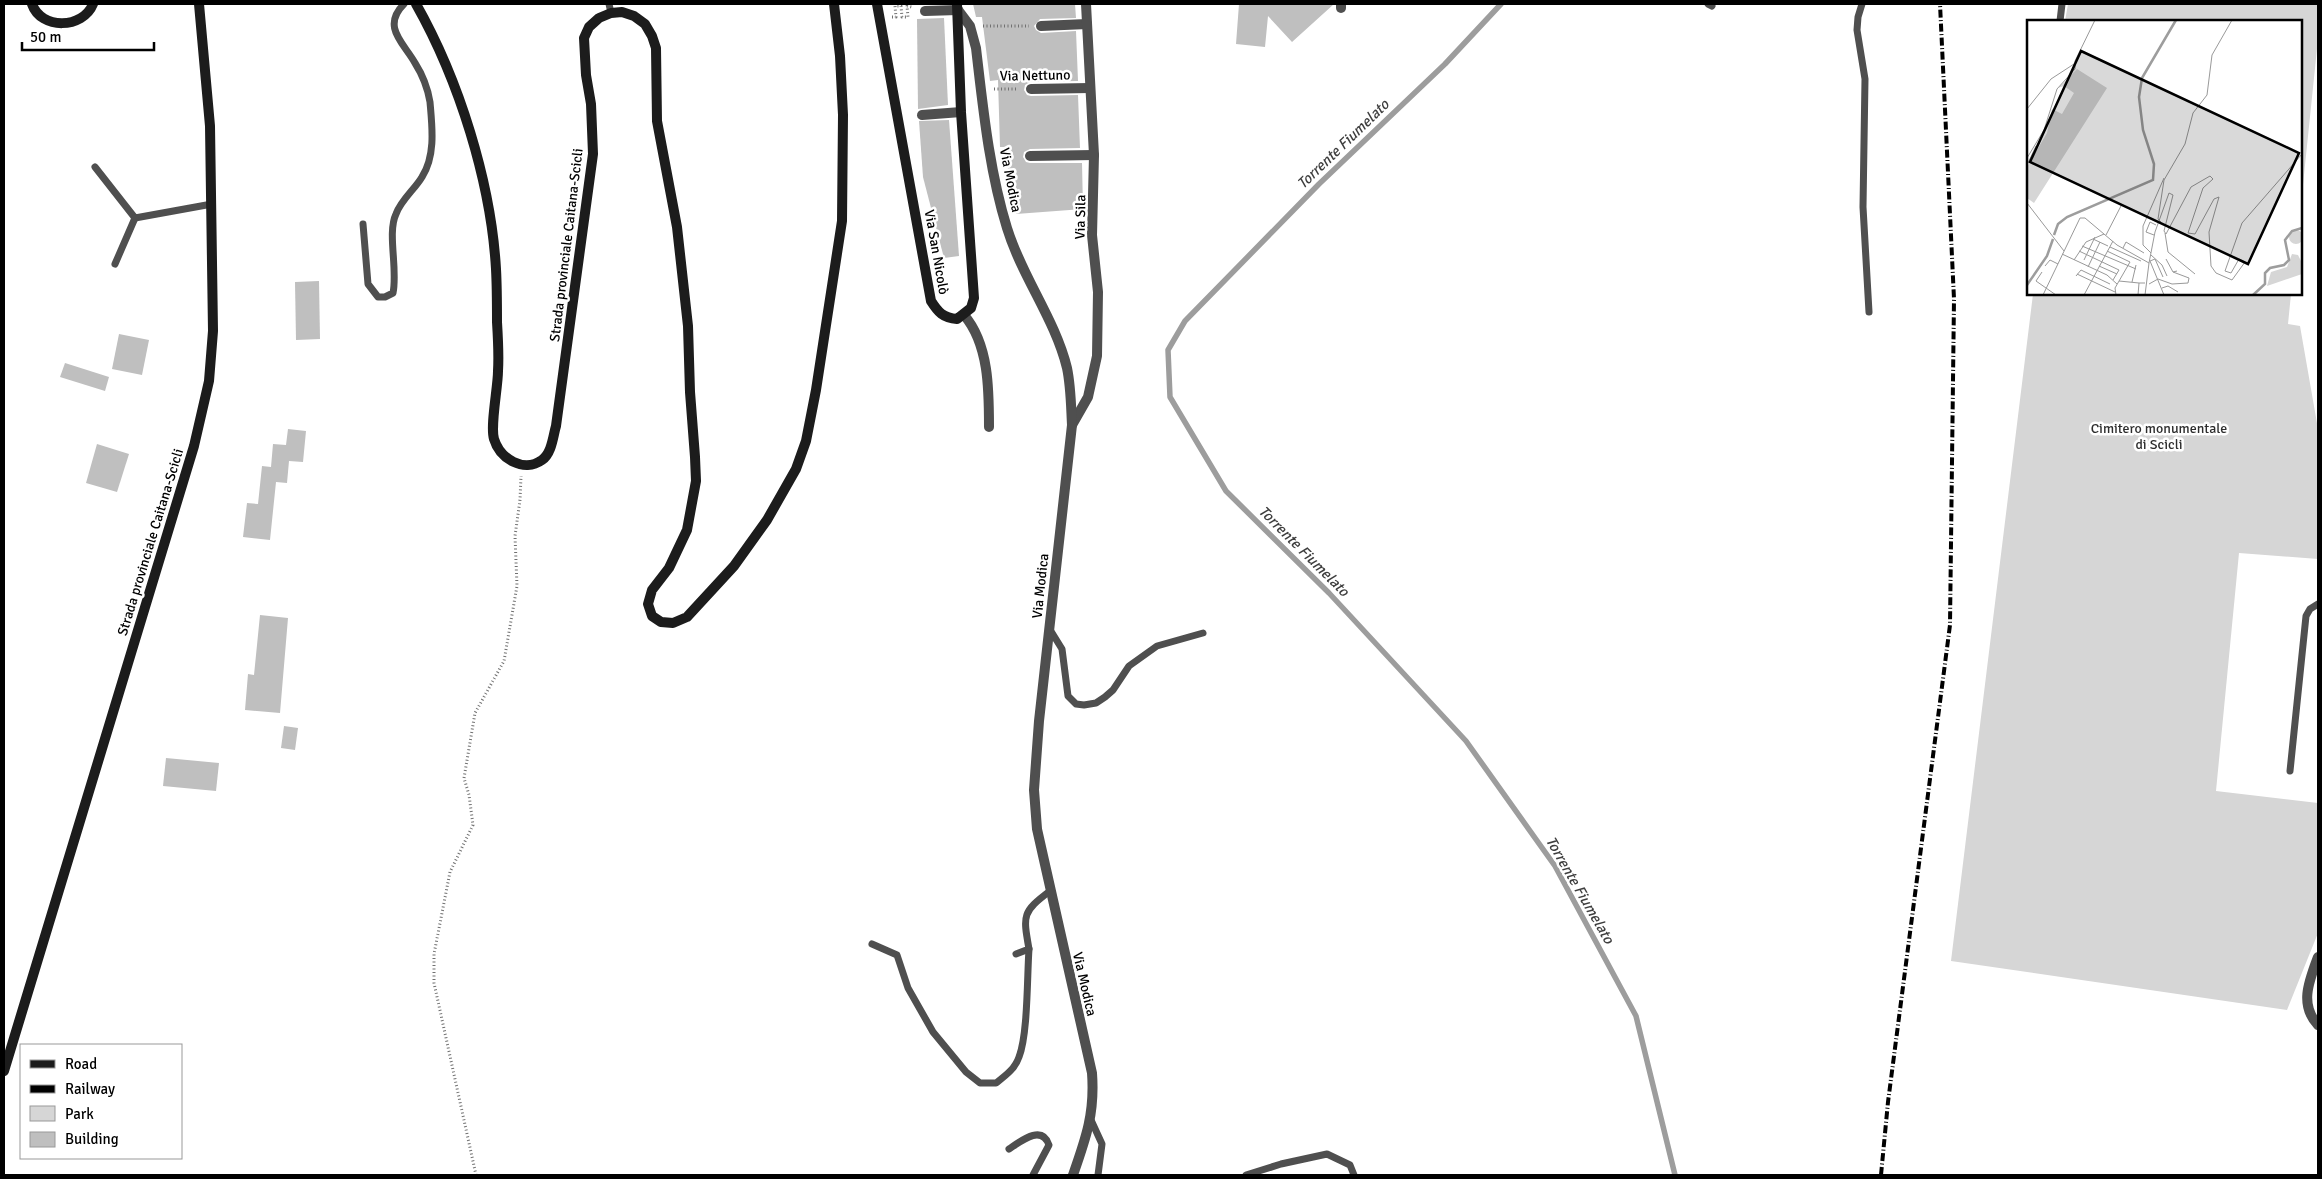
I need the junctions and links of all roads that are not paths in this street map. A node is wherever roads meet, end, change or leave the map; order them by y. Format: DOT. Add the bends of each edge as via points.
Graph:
graph roads {
  1 [pos="32,4"];
  2 [pos="93,4"];
  3 [pos="199,4"];
  4 [pos="404,4"];
  5 [pos="416,4"];
  6 [pos="834,4"];
  7 [pos="877,4"];
  8 [pos="1086,4"];
  9 [pos="1862,4"];
  10 [pos="2062,4"];
  11 [pos="958,7"];
  12 [pos="610,8"];
  13 [pos="925,11"];
  14 [pos="2060,20"];
  15 [pos="1087,24"];
  16 [pos="1041,26"];
  17 [pos="1090,88"];
  18 [pos="1031,89"];
  19 [pos="961,112"];
  20 [pos="922,115"];
  21 [pos="1094,155"];
  22 [pos="1030,156"];
  23 [pos="95,167"];
  24 [pos="212,204"];
  25 [pos="135,218"];
  26 [pos="362,224"];
  27 [pos="115,264"];
  28 [pos="1869,312"];
  29 [pos="964,315"];
  30 [pos="1072,426"];
  31 [pos="989,427"];
  32 [pos="2318,604"];
  33 [pos="1049,628"];
  34 [pos="1202,632"];
  35 [pos="2290,771"];
  36 [pos="1050,891"];
  37 [pos="872,944"];
  38 [pos="1029,949"];
  39 [pos="1016,954"];
  40 [pos="2318,958"];
  41 [pos="2318,1025"];
  42 [pos="4,1072"];
  43 [pos="1091,1120"];
  44 [pos="1009,1149"];
  45 [pos="1033,1175"];
  46 [pos="1073,1175"];
  47 [pos="1098,1175"];
  48 [pos="1246,1175"];
  49 [pos="1354,1175"];
  1 -- 2 [label="main road" via="42,18 67,24 79,19"];
  3 -- 24 [label="main road, Strada provinciale Caitana-Scicli" via="210,126"];
  4 -- 26 [label="lane" via="398,10 394,23 396,36 416,64 429,96 430,160 423,176 395,214 396,279 393,293 385,297 378,297 368,284"];
  5 -- 12 [label="main road, Strada provinciale Caitana-Scicli" via="445,60 466,121 488,203 496,268 498,372 494,439 509,460 521,465 542,460 550,449 556,426 593,154 584,38 589,27"];
  6 -- 12 [label="main road, Strada provinciale Caitana-Scicli" via="842,105 842,221 806,441 796,469 767,520 734,566 687,617 673,623 660,622 652,616 648,604 652,590 679,550 692,508 696,481 688,326 677,227 658,121 656,48 645,24 634,16"];
  7 -- 29 [label="main road, Via San Nicolò" via="931,301 938,313 948,318 957,319"];
  8 -- 15 [label="street, Via Sila"];
  9 -- 28 [label="lane" via="1857,30 1865,79 1863,207"];
  10 -- 14 [label="lane"];
  11 -- 13 [label="street"];
  11 -- 19 [label="main road, Via San Nicolò"];
  11 -- 30 [label="street, Via Modica" via="970,26 976,48 996,190 1017,258 1058,340 1067,368"];
  15 -- 16 [label="street"];
  15 -- 17 [label="street, Via Sila"];
  17 -- 18 [label="street, Via Nettuno"];
  17 -- 21 [label="street, Via Sila"];
  19 -- 20 [label="street"];
  19 -- 29 [label="main road, Via San Nicolò" via="974,298"];
  21 -- 22 [label="street"];
  21 -- 30 [label="street, Via Sila" via="1092,235 1098,292 1096,356 1088,398"];
  23 -- 25 [label="lane"];
  24 -- 25 [label="lane"];
  24 -- 42 [label="main road, Strada provinciale Caitana-Scicli" via="213,331 209,381 196,437"];
  25 -- 27 [label="lane"];
  29 -- 31 [label="street" via="972,324 986,366"];
  30 -- 33 [label="street, Via Modica"];
  32 -- 35 [label="lane" via="2306,616"];
  33 -- 34 [label="lane" via="1062,649 1068,696 1076,704 1084,705 1104,697 1129,666 1157,646"];
  33 -- 36 [label="street, Via Modica" via="1034,790 1037,829"];
  36 -- 38 [label="lane" via="1030,906 1024,923"];
  36 -- 43 [label="street, Via Modica" via="1092,1074 1094,1098"];
  37 -- 38 [label="lane" via="897,955 908,988 934,1032 966,1072 980,1083 996,1083 1010,1072 1019,1058"];
  38 -- 39 [label="lane"];
  40 -- 41 [label="street" via="2306,995 2308,1012"];
  43 -- 46 [label="street, Via Modica"];
  43 -- 47 [label="lane" via="1102,1144"];
  44 -- 45 [label="lane" via="1035,1134 1047,1138 1049,1145"];
  48 -- 49 [label="lane" via="1327,1154 1350,1165"];
}
